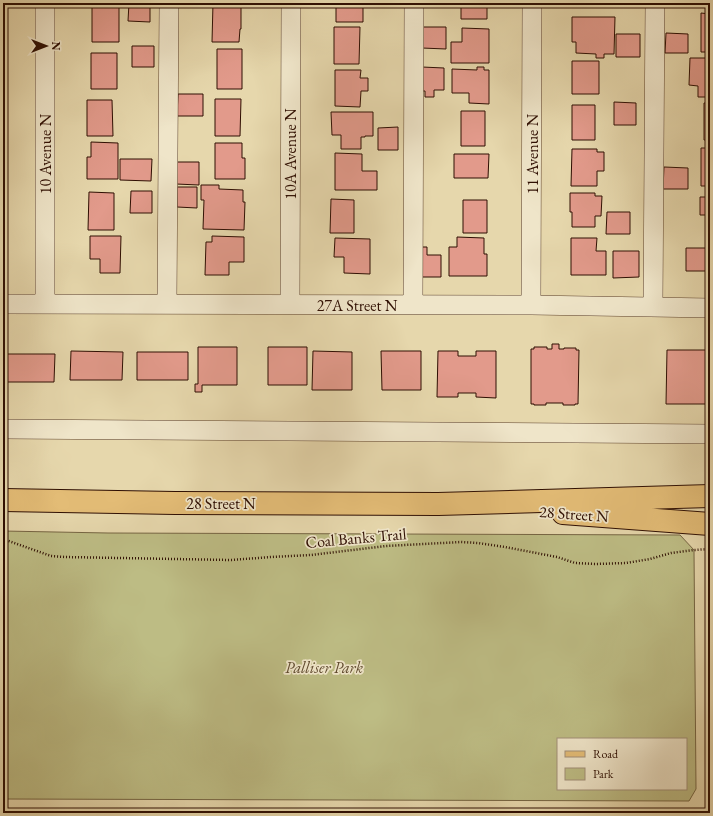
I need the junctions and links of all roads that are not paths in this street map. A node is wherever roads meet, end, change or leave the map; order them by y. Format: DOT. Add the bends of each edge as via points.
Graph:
graph roads {
  1 [pos="45,3"];
  2 [pos="169,3"];
  3 [pos="291,3"];
  4 [pos="414,3"];
  5 [pos="532,3"];
  6 [pos="655,3"];
  7 [pos="3,304"];
  8 [pos="45,304"];
  9 [pos="167,304"];
  10 [pos="290,304"];
  11 [pos="413,305"];
  12 [pos="531,305"];
  13 [pos="653,307"];
  14 [pos="710,308"];
  15 [pos="3,429"];
  16 [pos="710,434"];
  17 [pos="710,496"];
  18 [pos="3,500"];
  19 [pos="438,504"];
  20 [pos="710,524"];
  1 -- 8 [label="street, 10 Avenue N"];
  2 -- 9 [label="street"];
  3 -- 10 [label="street, 10A Avenue N"];
  4 -- 11 [label="street"];
  5 -- 12 [label="street, 11 Avenue N"];
  6 -- 13 [label="street"];
  7 -- 8 [label="street, 27A Street N"];
  8 -- 9 [label="street, 27A Street N"];
  9 -- 10 [label="street, 27A Street N"];
  10 -- 11 [label="street, 27A Street N"];
  11 -- 12 [label="street, 27A Street N"];
  12 -- 13 [label="street, 27A Street N"];
  13 -- 14 [label="street, 27A Street N"];
  15 -- 16 [label="street"];
  17 -- 19 [label="main road, 28 Street N"];
  18 -- 19 [label="main road, 28 Street N"];
  19 -- 20 [label="main road, 28 Street N"];
}
